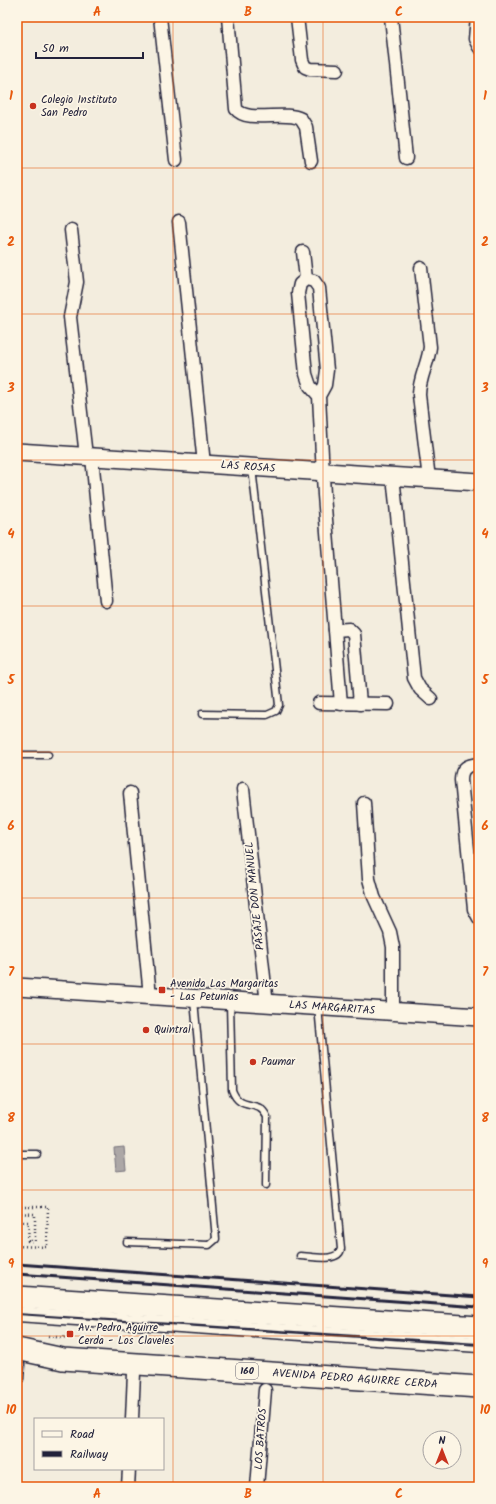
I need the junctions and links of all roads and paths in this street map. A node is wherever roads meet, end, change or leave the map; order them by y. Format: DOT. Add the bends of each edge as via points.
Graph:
graph roads {
  1 [pos="160,17"];
  2 [pos="228,17"];
  3 [pos="297,17"];
  4 [pos="391,17"];
  5 [pos="477,17"];
  6 [pos="479,47"];
  7 [pos="337,70"];
  8 [pos="406,158"];
  9 [pos="176,160"];
  10 [pos="311,161"];
  11 [pos="179,222"];
  12 [pos="71,230"];
  13 [pos="303,252"];
  14 [pos="421,268"];
  15 [pos="306,279"];
  16 [pos="319,396"];
  17 [pos="17,452"];
  18 [pos="89,457"];
  19 [pos="204,464"];
  20 [pos="252,467"];
  21 [pos="323,472"];
  22 [pos="393,476"];
  23 [pos="429,479"];
  24 [pos="479,482"];
  25 [pos="106,601"];
  26 [pos="335,630"];
  27 [pos="431,699"];
  28 [pos="319,704"];
  29 [pos="341,704"];
  30 [pos="360,704"];
  31 [pos="388,704"];
  32 [pos="202,714"];
  33 [pos="17,755"];
  34 [pos="48,755"];
  35 [pos="479,764"];
  36 [pos="243,789"];
  37 [pos="130,793"];
  38 [pos="364,803"];
  39 [pos="479,918"];
  40 [pos="17,987"];
  41 [pos="150,996"];
  42 [pos="194,999"];
  43 [pos="230,1001"];
  44 [pos="267,1004"];
  45 [pos="318,1007"];
  46 [pos="394,1012"];
  47 [pos="479,1018"];
  48 [pos="17,1154"];
  49 [pos="37,1154"];
  50 [pos="266,1185"];
  51 [pos="17,1207"];
  52 [pos="17,1213"];
  53 [pos="17,1222"];
  54 [pos="127,1242"];
  55 [pos="17,1246"];
  56 [pos="300,1256"];
  57 [pos="17,1297"];
  58 [pos="17,1310"];
  59 [pos="17,1318"];
  60 [pos="71,1322"];
  61 [pos="479,1327"];
  62 [pos="43,1336"];
  63 [pos="479,1340"];
  64 [pos="479,1349"];
  65 [pos="18,1357"];
  66 [pos="134,1373"];
  67 [pos="17,1379"];
  68 [pos="479,1387"];
  69 [pos="265,1390"];
  70 [pos="132,1418"];
  71 [pos="129,1470"];
  72 [pos="128,1487"];
  73 [pos="257,1487"];
  1 -- 9 [label="street"];
  2 -- 10 [label="street" via="236,108 246,115 292,116 302,119 306,127"];
  3 -- 7 [label="street" via="305,66 310,69"];
  4 -- 8 [label="street"];
  5 -- 6 [label="street" via="475,39"];
  11 -- 19 [label="street"];
  12 -- 18 [label="street" via="77,282 70,317"];
  13 -- 15 [label="street"];
  14 -- 23 [label="street" via="430,347 420,381 419,395"];
  15 -- 16 [label="street" via="300,284 298,293 306,374 310,386"];
  15 -- 16 [label="street" via="317,284 319,292 327,370 325,385"];
  16 -- 21 [label="street"];
  17 -- 18 [label="street, LAS ROSAS"];
  18 -- 19 [label="street, LAS ROSAS"];
  18 -- 25 [label="street"];
  19 -- 20 [label="street, LAS ROSAS"];
  20 -- 21 [label="street, LAS ROSAS"];
  20 -- 32 [label="lane" via="279,705 276,711 267,715"];
  21 -- 22 [label="street, LAS ROSAS"];
  21 -- 26 [label="street"];
  22 -- 23 [label="street, LAS ROSAS"];
  22 -- 27 [label="street" via="414,678 420,689"];
  23 -- 24 [label="street, LAS ROSAS"];
  26 -- 29 [label="street"];
  26 -- 30 [label="street" via="349,629 354,634"];
  28 -- 29 [label="street"];
  29 -- 30 [label="street"];
  30 -- 31 [label="street"];
  33 -- 34 [label="lane"];
  35 -- 39 [label="street" via="465,767 461,780 474,909"];
  36 -- 44 [label="street, PASAJE DON MANUEL"];
  37 -- 41 [label="street"];
  38 -- 46 [label="street" via="369,879 394,947"];
  40 -- 41 [label="street, LAS MARGARITAS"];
  41 -- 42 [label="street, LAS MARGARITAS"];
  42 -- 43 [label="street, LAS MARGARITAS"];
  42 -- 54 [label="lane" via="216,1239 209,1246"];
  43 -- 44 [label="street, LAS MARGARITAS"];
  43 -- 50 [label="lane" via="232,1090 236,1100 257,1106 264,1110 267,1117"];
  44 -- 45 [label="street, LAS MARGARITAS"];
  45 -- 46 [label="street, LAS MARGARITAS"];
  45 -- 56 [label="lane" via="341,1249 339,1254 333,1257"];
  46 -- 47 [label="street, LAS MARGARITAS"];
  48 -- 49 [label="lane"];
  51 -- 55 [label="path" via="48,1207 47,1247"];
  52 -- 53 [label="path" via="35,1214 35,1241 28,1241 29,1222"];
  57 -- 61 [label="highway"];
  58 -- 63 [label="lane"];
  59 -- 60 [label="lane"];
  60 -- 62 [label="path" via="70,1334 63,1338"];
  60 -- 64 [label="lane"];
  65 -- 67 [label="street"];
  65 -- 68 [label="highway, AVENIDA PEDRO AGUIRRE CERDA / 160"];
  66 -- 70 [label="street"];
  69 -- 73 [label="street, LOS BATROS"];
  71 -- 72 [label="street"];
}
